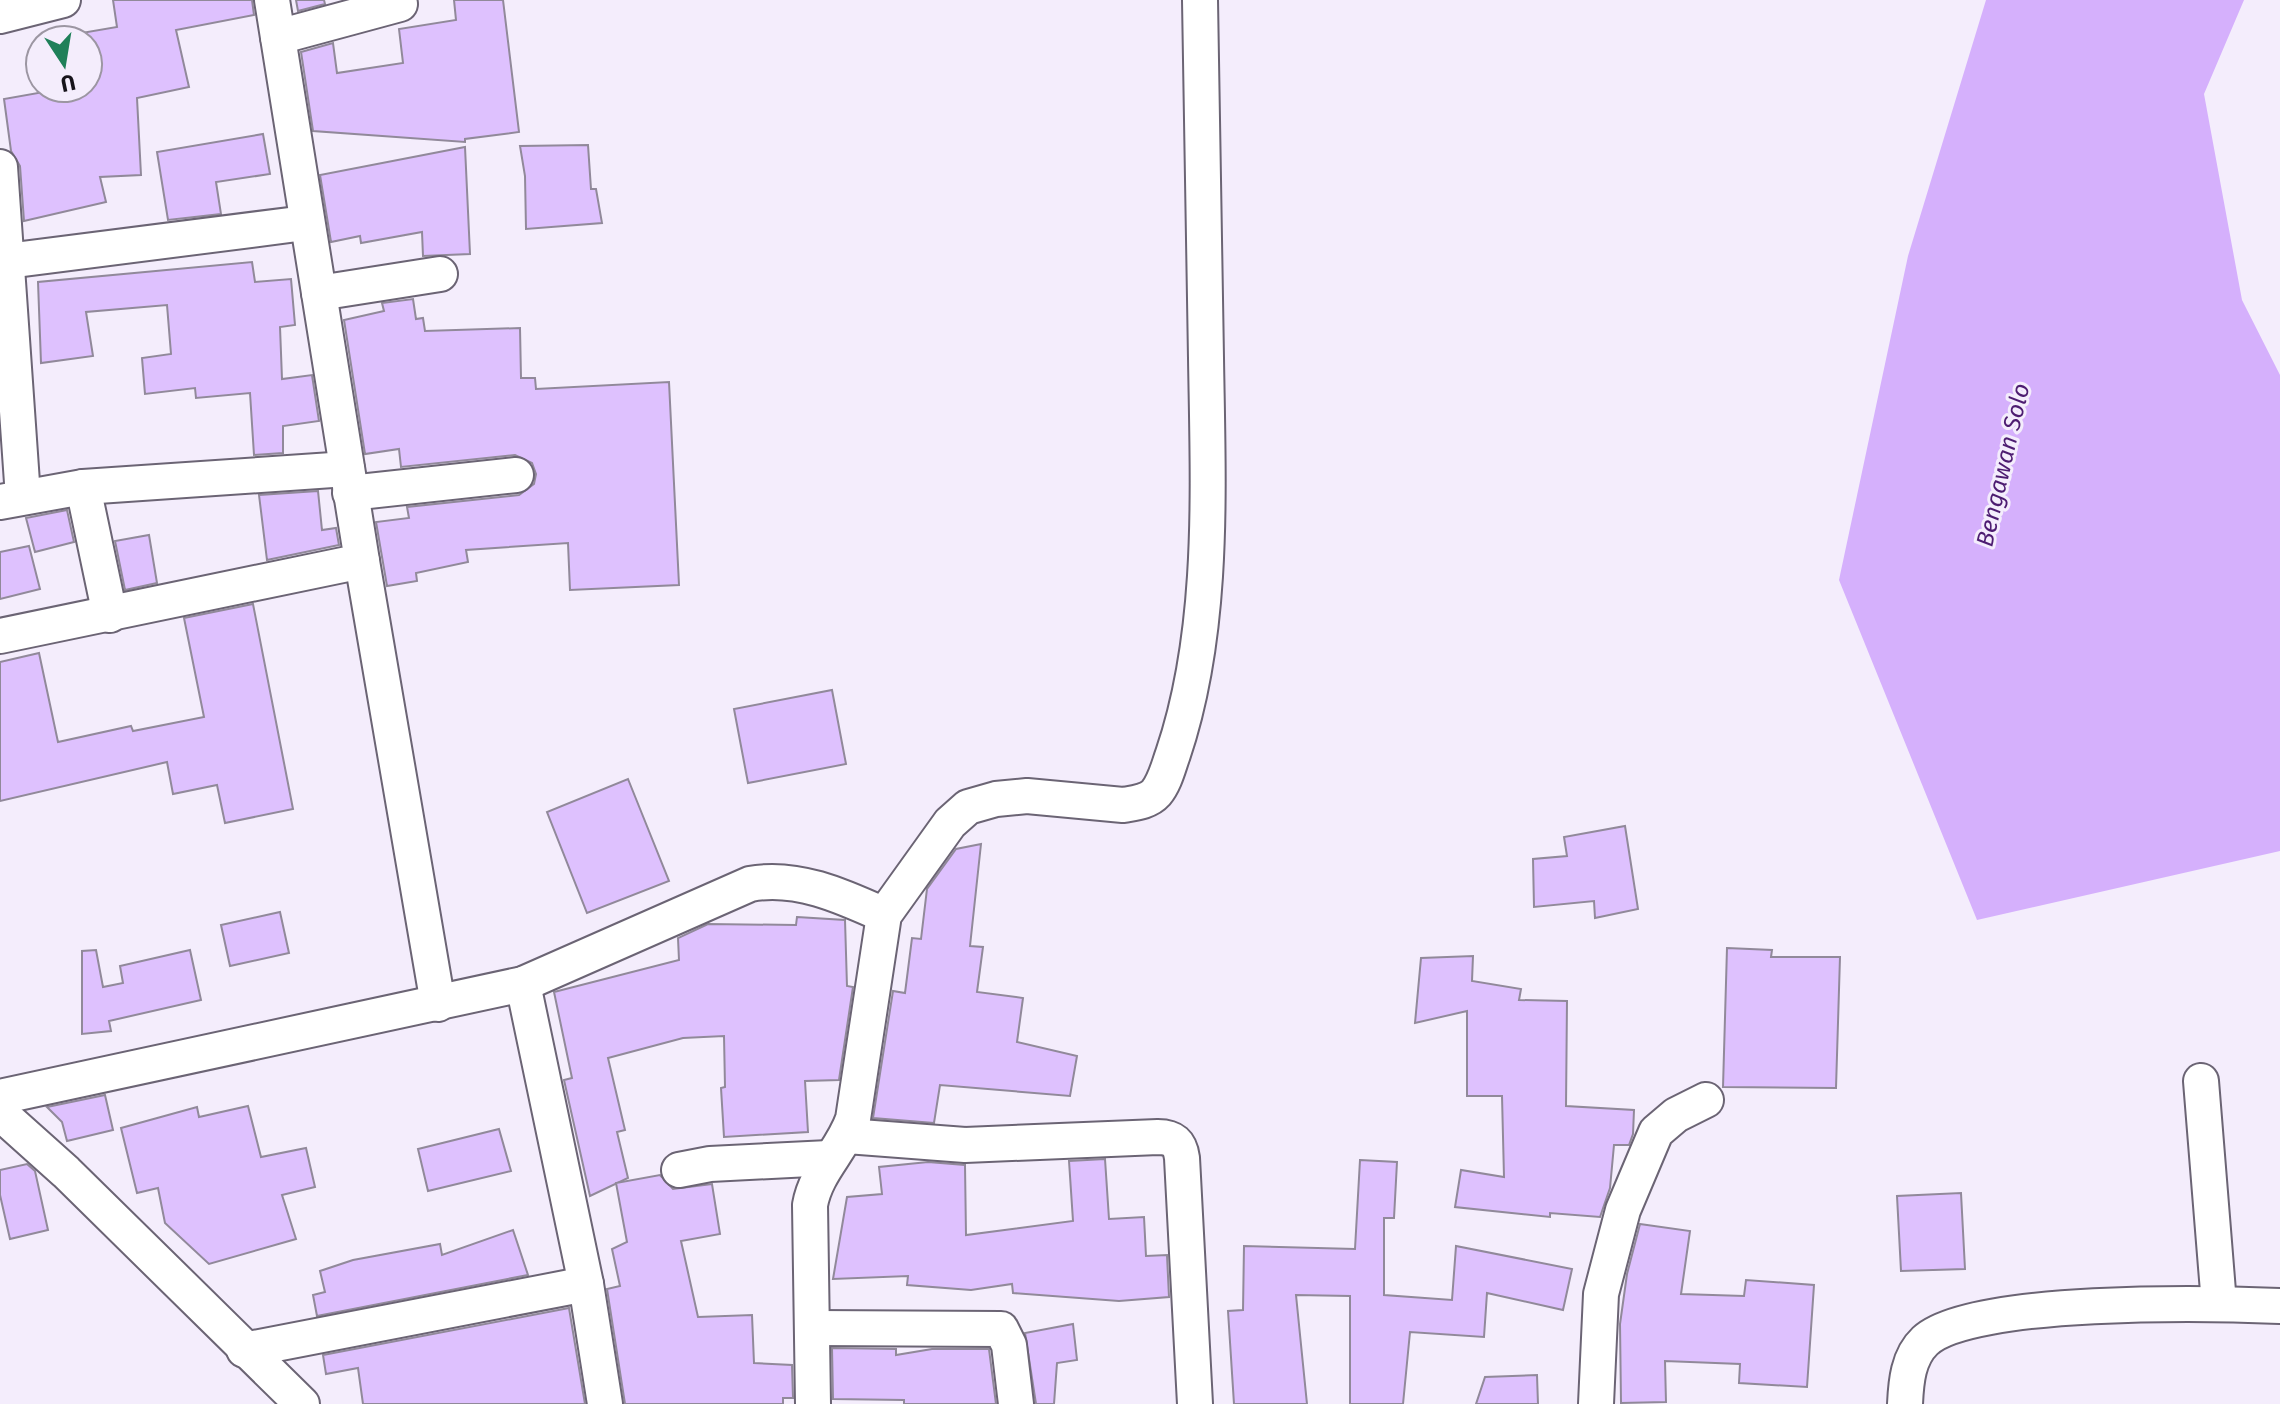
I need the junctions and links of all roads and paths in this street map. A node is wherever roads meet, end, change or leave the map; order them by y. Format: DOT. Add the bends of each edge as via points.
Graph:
graph roads {
  1 [pos="63,0"];
  2 [pos="272,0"];
  3 [pos="1200,0"];
  4 [pos="400,4"];
  5 [pos="0,16"];
  6 [pos="278,37"];
  7 [pos="0,167"];
  8 [pos="305,223"];
  9 [pos="4,261"];
  10 [pos="440,274"];
  11 [pos="319,293"];
  12 [pos="516,475"];
  13 [pos="348,481"];
  14 [pos="83,487"];
  15 [pos="12,500"];
  16 [pos="362,561"];
  17 [pos="110,615"];
  18 [pos="0,636"];
  19 [pos="884,915"];
  20 [pos="523,984"];
  21 [pos="438,1004"];
  22 [pos="2201,1081"];
  23 [pos="0,1097"];
  24 [pos="1706,1100"];
  25 [pos="0,1113"];
  26 [pos="838,1147"];
  27 [pos="679,1170"];
  28 [pos="586,1284"];
  29 [pos="2219,1304"];
  30 [pos="2280,1306"];
  31 [pos="814,1328"];
  32 [pos="244,1350"];
  33 [pos="300,1402"];
  34 [pos="264,1404"];
  35 [pos="605,1404"];
  36 [pos="813,1404"];
  37 [pos="1016,1404"];
  38 [pos="1195,1404"];
  39 [pos="1596,1404"];
  40 [pos="1905,1404"];
  1 -- 5 [label="street"];
  2 -- 6 [label="street"];
  3 -- 19 [label="street" via="1205,539 1201,621 1183,723 1168,769 1157,792 1138,803 1027,796 968,807 950,823"];
  4 -- 6 [label="street"];
  6 -- 8 [label="street"];
  7 -- 9 [label="street"];
  8 -- 9 [label="street"];
  8 -- 11 [label="street"];
  9 -- 15 [label="street"];
  10 -- 11 [label="street"];
  11 -- 13 [label="street"];
  12 -- 13 [label="street"];
  13 -- 14 [label="street"];
  13 -- 16 [label="street"];
  14 -- 15 [label="street"];
  14 -- 17 [label="street"];
  16 -- 17 [label="street"];
  16 -- 21 [label="street"];
  17 -- 18 [label="street"];
  19 -- 20 [label="street" via="820,891 769,880 721,894"];
  19 -- 26 [label="street" via="853,1119"];
  20 -- 21 [label="street"];
  20 -- 28 [label="street"];
  21 -- 23 [label="street"];
  22 -- 29 [label="street"];
  24 -- 39 [label="street" via="1656,1132 1623,1210 1601,1294"];
  25 -- 32 [label="street"];
  26 -- 27 [label="street"];
  26 -- 31 [label="street" via="816,1181 810,1205"];
  26 -- 38 [label="street" via="1173,1139 1182,1158"];
  28 -- 32 [label="street"];
  28 -- 35 [label="street"];
  29 -- 30 [label="street"];
  29 -- 40 [label="street" via="2075,1307 1945,1328 1916,1353"];
  31 -- 36 [label="street"];
  31 -- 37 [label="street" via="1001,1329 1009,1345"];
  32 -- 33 [label="street"];
  33 -- 34 [label="street"];
}
